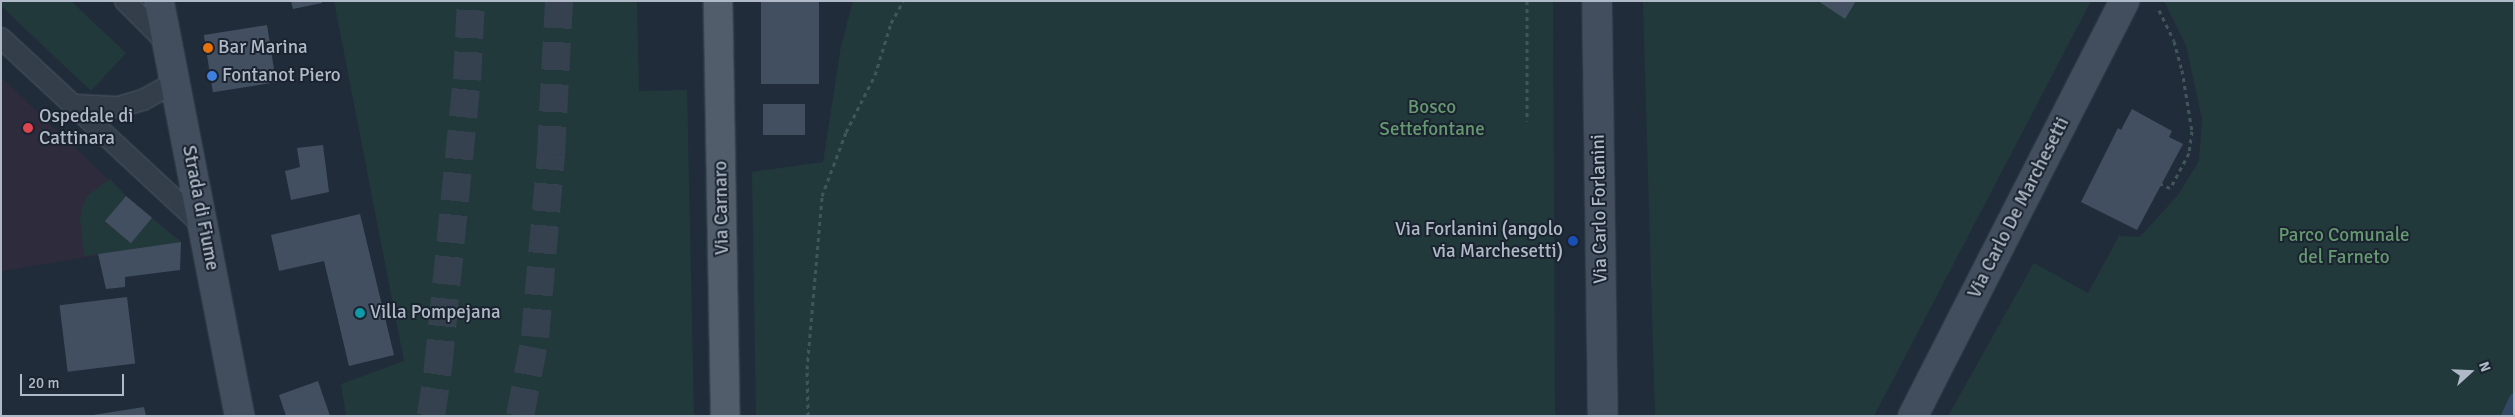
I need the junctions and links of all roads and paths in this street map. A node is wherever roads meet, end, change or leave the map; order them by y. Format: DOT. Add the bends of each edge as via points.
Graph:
graph roads {
  1 [pos="125,1"];
  2 [pos="159,1"];
  3 [pos="718,1"];
  4 [pos="903,1"];
  5 [pos="1527,1"];
  6 [pos="1597,1"];
  7 [pos="2124,1"];
  8 [pos="2159,10"];
  9 [pos="1,38"];
  10 [pos="168,43"];
  11 [pos="175,82"];
  12 [pos="74,105"];
  13 [pos="1528,121"];
  14 [pos="2161,184"];
  15 [pos="203,226"];
  16 [pos="240,416"];
  17 [pos="726,416"];
  18 [pos="808,416"];
  19 [pos="1603,416"];
  20 [pos="1913,416"];
  1 -- 10 [label="lane"];
  2 -- 10 [label="main road, Strada di Fiume"];
  3 -- 17 [label="main road, Via Carnaro"];
  4 -- 18 [label="path" via="891,23 875,75 846,132 822,196 807,369"];
  5 -- 13 [label="path"];
  6 -- 19 [label="main road, Via Carlo Forlanini"];
  7 -- 20 [label="main road, Via Carlo De Marchesetti"];
  8 -- 14 [label="path" via="2174,41 2182,70 2192,132 2189,152 2170,188"];
  9 -- 12 [label="lane"];
  10 -- 11 [label="main road, Strada di Fiume"];
  11 -- 12 [label="lane" via="143,100 118,107"];
  11 -- 15 [label="main road, Strada di Fiume"];
  12 -- 15 [label="lane"];
  15 -- 16 [label="main road, Strada di Fiume"];
}
